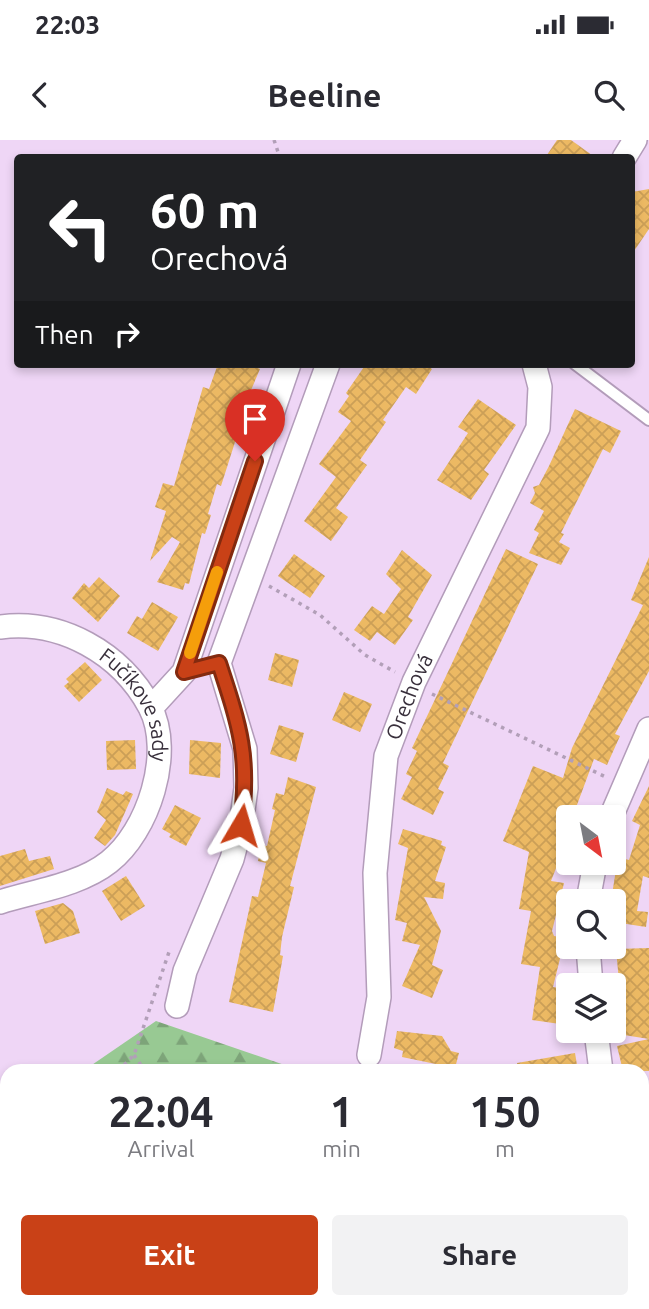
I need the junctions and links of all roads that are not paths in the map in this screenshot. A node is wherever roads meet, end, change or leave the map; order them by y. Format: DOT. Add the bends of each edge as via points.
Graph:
graph roads {
  1 [pos="288,368"];
  2 [pos="327,368"];
  3 [pos="535,368"];
  4 [pos="580,368"];
  5 [pos="649,420"];
  6 [pos="0,627"];
  7 [pos="219,663"];
  8 [pos="184,672"];
  9 [pos="151,708"];
  10 [pos="649,729"];
  11 [pos="616,805"];
  12 [pos="0,902"];
  13 [pos="177,1006"];
  14 [pos="598,1043"];
  15 [pos="369,1055"];
  16 [pos="600,1064"];
  1 -- 8 [label="street"];
  2 -- 7 [label="street"];
  3 -- 15 [label="street, Orechová" via="540,387 538,428 414,682 386,755 375,873 379,997"];
  4 -- 5 [label="lane"];
  6 -- 9 [label="street, Fučíkove sady" via="59,631 84,640 118,667"];
  7 -- 8 [label="street"];
  7 -- 13 [label="street" via="244,749 246,788 232,859 185,971"];
  8 -- 9 [label="street"];
  9 -- 12 [label="street, Fučíkove sady" via="156,787 136,832 100,869"];
  10 -- 11 [label="street"];
  14 -- 16 [label="street"];
}
